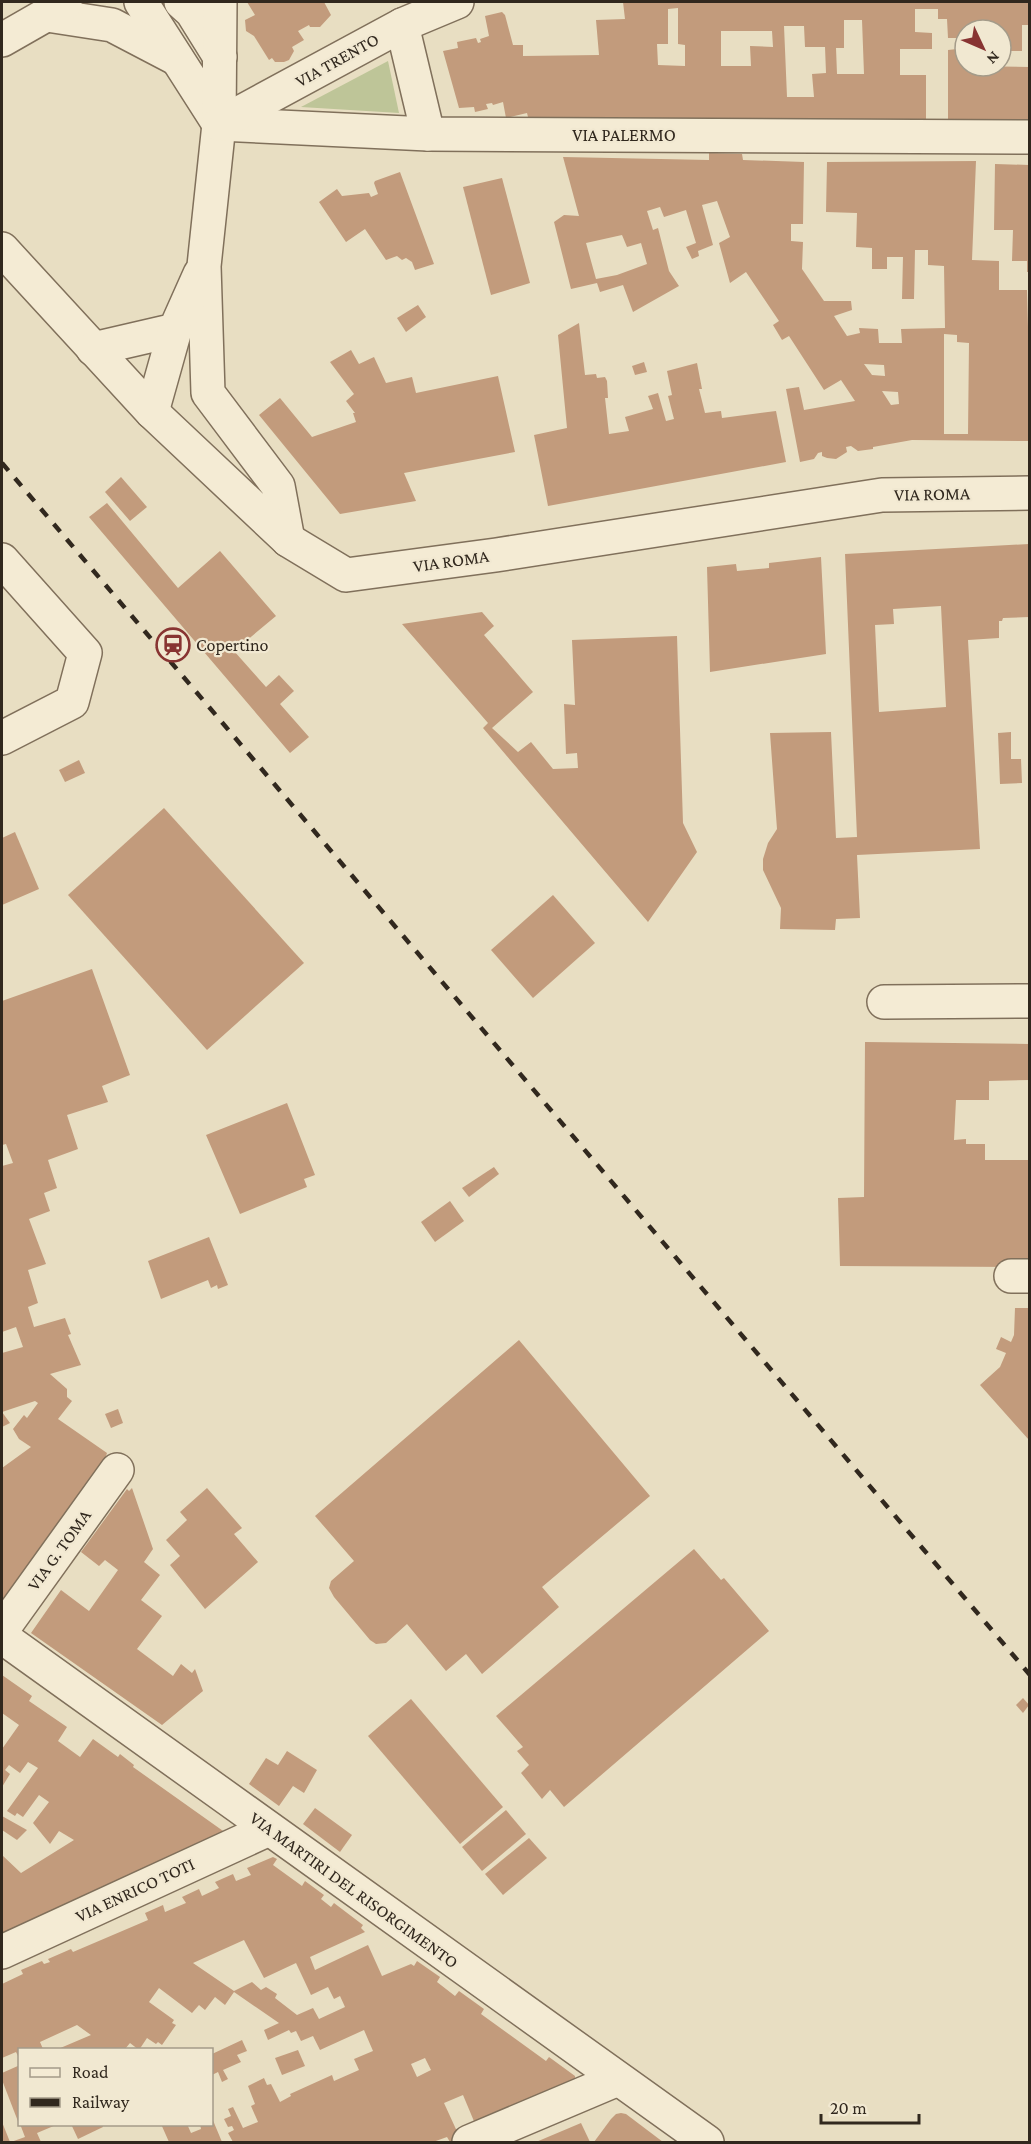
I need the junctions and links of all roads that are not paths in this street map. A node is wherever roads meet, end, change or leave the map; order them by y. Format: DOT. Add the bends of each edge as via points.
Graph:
graph roads {
  1 [pos="141,2"];
  2 [pos="181,2"];
  3 [pos="220,2"];
  4 [pos="457,2"];
  5 [pos="59,8"];
  6 [pos="402,25"];
  7 [pos="2,40"];
  8 [pos="220,57"];
  9 [pos="177,59"];
  10 [pos="219,124"];
  11 [pos="428,134"];
  12 [pos="1029,137"];
  13 [pos="2,249"];
  14 [pos="204,266"];
  15 [pos="175,330"];
  16 [pos="93,349"];
  17 [pos="208,393"];
  18 [pos="152,412"];
  19 [pos="1029,493"];
  20 [pos="288,540"];
  21 [pos="2,560"];
  22 [pos="2,738"];
  23 [pos="1029,1001"];
  24 [pos="884,1002"];
  25 [pos="117,1470"];
  26 [pos="2,1630"];
  27 [pos="2,1637"];
  28 [pos="269,1829"];
  29 [pos="2,1952"];
  30 [pos="618,2079"];
  31 [pos="469,2142"];
  32 [pos="707,2142"];
  1 -- 9 [label="street"];
  2 -- 8 [label="street" via="192,12"];
  3 -- 8 [label="street"];
  4 -- 6 [label="street, VIA TRENTO"];
  5 -- 7 [label="street"];
  5 -- 9 [label="street" via="112,25"];
  6 -- 10 [label="street, VIA TRENTO"];
  6 -- 11 [label="street"];
  8 -- 10 [label="street"];
  9 -- 10 [label="street"];
  10 -- 11 [label="street, VIA PALERMO"];
  10 -- 14 [label="street"];
  11 -- 12 [label="street, VIA PALERMO"];
  13 -- 16 [label="street, VIA ROMA"];
  14 -- 15 [label="street"];
  14 -- 17 [label="street"];
  15 -- 16 [label="street"];
  15 -- 18 [label="street"];
  16 -- 18 [label="street, VIA ROMA"];
  17 -- 18 [label="street"];
  17 -- 20 [label="street" via="278,486"];
  18 -- 20 [label="street, VIA ROMA"];
  19 -- 20 [label="street, VIA ROMA" via="882,495 346,575"];
  21 -- 22 [label="street" via="85,653 72,702"];
  23 -- 24 [label="street"];
  25 -- 26 [label="street, VIA G. TOMA"];
  27 -- 28 [label="street, VIA MARTIRI DEL RISORGIMENTO"];
  28 -- 29 [label="street, VIA ENRICO TOTI"];
  28 -- 30 [label="street, VIA MARTIRI DEL RISORGIMENTO"];
  30 -- 31 [label="street"];
  30 -- 32 [label="street, VIA MARTIRI DEL RISORGIMENTO"];
}
